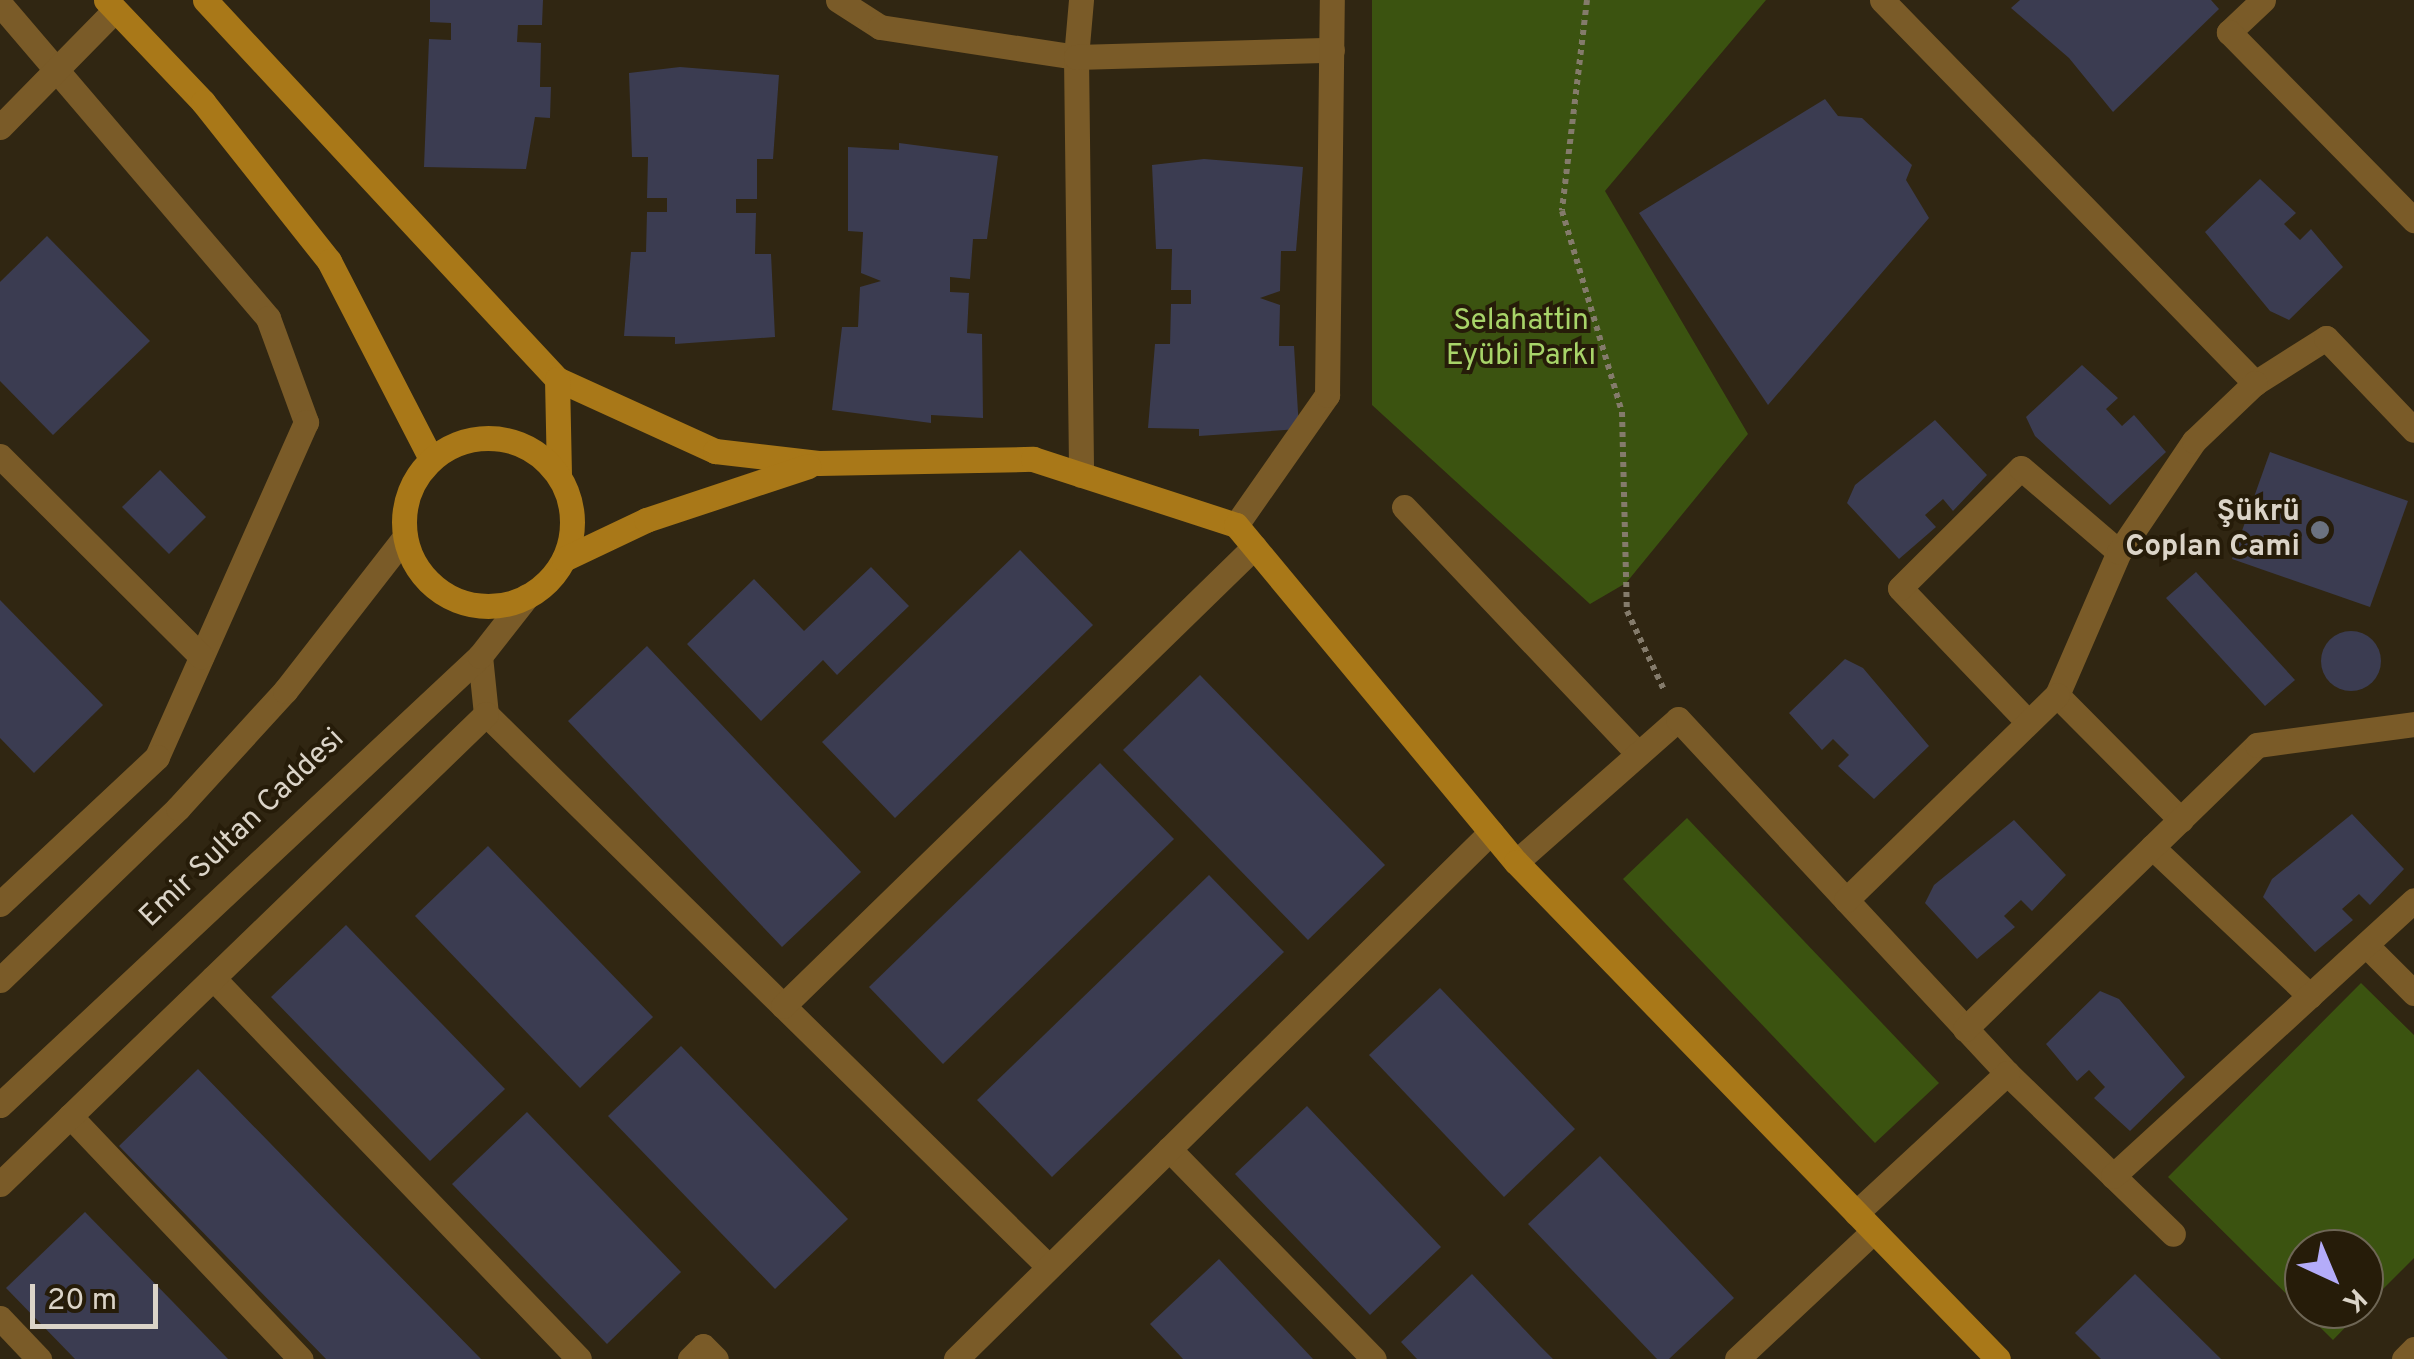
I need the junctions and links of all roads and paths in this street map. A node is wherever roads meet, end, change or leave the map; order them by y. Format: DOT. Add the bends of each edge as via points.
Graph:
graph roads {
  1 [pos="204,0"];
  2 [pos="838,0"];
  3 [pos="883,0"];
  4 [pos="1081,0"];
  5 [pos="1332,0"];
  6 [pos="1588,0"];
  7 [pos="1882,0"];
  8 [pos="2263,0"];
  9 [pos="0,4"];
  10 [pos="111,5"];
  11 [pos="880,27"];
  12 [pos="1332,50"];
  13 [pos="1076,57"];
  14 [pos="60,66"];
  15 [pos="0,127"];
  16 [pos="2414,220"];
  17 [pos="557,379"];
  18 [pos="2255,384"];
  19 [pos="2414,430"];
  20 [pos="0,456"];
  21 [pos="431,459"];
  22 [pos="818,463"];
  23 [pos="559,475"];
  24 [pos="1081,475"];
  25 [pos="1404,507"];
  26 [pos="1236,525"];
  27 [pos="405,537"];
  28 [pos="1254,546"];
  29 [pos="2119,552"];
  30 [pos="564,559"];
  31 [pos="528,596"];
  32 [pos="201,656"];
  33 [pos="480,656"];
  34 [pos="2057,695"];
  35 [pos="486,714"];
  36 [pos="1678,719"];
  37 [pos="2028,722"];
  38 [pos="2414,724"];
  39 [pos="1638,754"];
  40 [pos="2180,820"];
  41 [pos="1491,832"];
  42 [pos="2152,847"];
  43 [pos="1516,862"];
  44 [pos="1846,900"];
  45 [pos="2414,900"];
  46 [pos="0,904"];
  47 [pos="2366,945"];
  48 [pos="213,978"];
  49 [pos="0,980"];
  50 [pos="2414,993"];
  51 [pos="2310,996"];
  52 [pos="783,1006"];
  53 [pos="1965,1029"];
  54 [pos="2007,1074"];
  55 [pos="0,1105"];
  56 [pos="70,1116"];
  57 [pos="1169,1149"];
  58 [pos="2113,1176"];
  59 [pos="0,1184"];
  60 [pos="1865,1222"];
  61 [pos="2173,1234"];
  62 [pos="1050,1267"];
  63 [pos="0,1318"];
  64 [pos="2414,1349"];
  65 [pos="39,1359"];
  66 [pos="300,1359"];
  67 [pos="579,1359"];
  68 [pos="690,1359"];
  69 [pos="716,1359"];
  70 [pos="956,1359"];
  71 [pos="1374,1359"];
  72 [pos="1737,1359"];
  73 [pos="1998,1359"];
  74 [pos="2404,1359"];
  1 -- 17 [label="street"];
  2 -- 11 [label="street"];
  3 -- 11 [label="street"];
  4 -- 13 [label="street"];
  5 -- 12 [label="street"];
  6 -- 36 [label="path" via="1562,211 1622,412 1627,612"];
  7 -- 18 [label="street"];
  8 -- 16 [label="street" via="2229,32"];
  9 -- 14 [label="street"];
  10 -- 14 [label="street"];
  10 -- 21 [label="street" via="204,102 329,261"];
  11 -- 13 [label="street"];
  12 -- 13 [label="street"];
  12 -- 26 [label="street" via="1328,395"];
  13 -- 24 [label="street"];
  14 -- 15 [label="street"];
  14 -- 32 [label="street" via="121,156 268,318 306,422"];
  17 -- 22 [label="street" via="715,451"];
  17 -- 23 [label="street"];
  18 -- 19 [label="street" via="2326,338"];
  18 -- 29 [label="street" via="2194,441"];
  20 -- 32 [label="street"];
  21 -- 23 [label="street" via="484,437 513,440"];
  21 -- 27 [label="street" via="408,496"];
  22 -- 24 [label="street" via="1033,460"];
  22 -- 30 [label="street" via="646,520"];
  23 -- 30 [label="street" via="570,502"];
  24 -- 26 [label="street"];
  25 -- 39 [label="street"];
  26 -- 28 [label="street"];
  27 -- 31 [label="street" via="421,572 451,598 503,605"];
  27 -- 49 [label="street, Emir Sultan Caddesi" via="218,764"];
  28 -- 41 [label="street"];
  28 -- 52 [label="street"];
  29 -- 34 [label="street"];
  29 -- 37 [label="street" via="2021,468 1900,588"];
  30 -- 31 [label="street"];
  31 -- 33 [label="street, Emir Sultan Caddesi"];
  32 -- 46 [label="street" via="157,757"];
  33 -- 35 [label="street"];
  33 -- 55 [label="street, Emir Sultan Caddesi"];
  34 -- 37 [label="street"];
  34 -- 40 [label="street"];
  35 -- 48 [label="street"];
  35 -- 52 [label="street"];
  36 -- 39 [label="street"];
  36 -- 44 [label="street"];
  37 -- 44 [label="street"];
  38 -- 40 [label="street" via="2257,745"];
  39 -- 43 [label="street"];
  40 -- 42 [label="street"];
  41 -- 43 [label="street"];
  41 -- 57 [label="street"];
  42 -- 51 [label="street"];
  42 -- 53 [label="street"];
  43 -- 60 [label="street"];
  44 -- 53 [label="street"];
  45 -- 47 [label="street"];
  47 -- 50 [label="street"];
  47 -- 51 [label="street"];
  48 -- 56 [label="street"];
  48 -- 67 [label="street"];
  51 -- 58 [label="street"];
  52 -- 62 [label="street"];
  53 -- 54 [label="street"];
  54 -- 58 [label="street"];
  54 -- 60 [label="street"];
  56 -- 59 [label="street"];
  56 -- 66 [label="street"];
  57 -- 62 [label="street"];
  57 -- 71 [label="street"];
  58 -- 61 [label="street"];
  60 -- 72 [label="street"];
  60 -- 73 [label="street"];
  62 -- 70 [label="street"];
  63 -- 65 [label="street"];
  64 -- 74 [label="street"];
  68 -- 69 [label="street" via="703,1346"];
}
